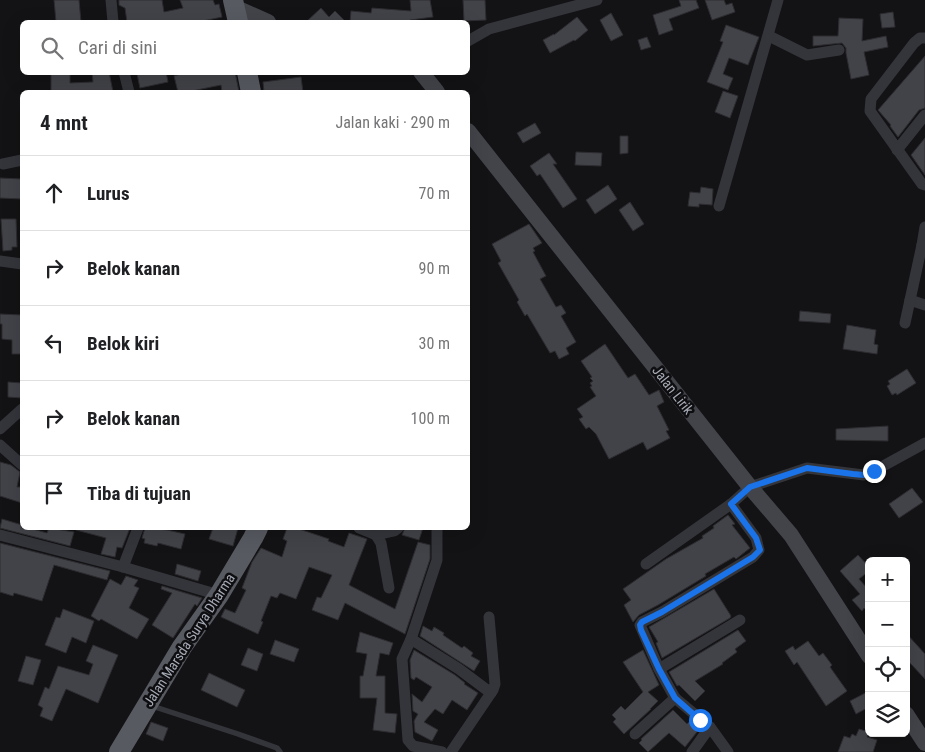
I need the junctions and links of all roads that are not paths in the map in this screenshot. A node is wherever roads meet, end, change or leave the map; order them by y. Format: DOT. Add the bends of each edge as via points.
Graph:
graph roads {
  1 [pos="111,0"];
  2 [pos="597,0"];
  3 [pos="778,0"];
  4 [pos="235,10"];
  5 [pos="113,20"];
  6 [pos="262,20"];
  7 [pos="769,36"];
  8 [pos="925,38"];
  9 [pos="470,40"];
  10 [pos="838,50"];
  11 [pos="125,75"];
  12 [pos="248,75"];
  13 [pos="424,75"];
  14 [pos="128,90"];
  15 [pos="251,90"];
  16 [pos="436,90"];
  17 [pos="925,115"];
  18 [pos="470,134"];
  19 [pos="897,150"];
  20 [pos="20,160"];
  21 [pos="3,164"];
  22 [pos="925,184"];
  23 [pos="719,206"];
  24 [pos="925,227"];
  25 [pos="924,246"];
  26 [pos="0,261"];
  27 [pos="20,264"];
  28 [pos="910,300"];
  29 [pos="925,305"];
  30 [pos="905,323"];
  31 [pos="20,411"];
  32 [pos="0,428"];
  33 [pos="925,443"];
  34 [pos="0,445"];
  35 [pos="20,463"];
  36 [pos="750,487"];
  37 [pos="731,504"];
  38 [pos="137,530"];
  39 [pos="257,530"];
  40 [pos="364,530"];
  41 [pos="395,530"];
  42 [pos="438,530"];
  43 [pos="0,535"];
  44 [pos="376,535"];
  45 [pos="646,564"];
  46 [pos="123,567"];
  47 [pos="389,588"];
  48 [pos="219,595"];
  49 [pos="489,617"];
  50 [pos="740,620"];
  51 [pos="411,639"];
  52 [pos="865,650"];
  53 [pos="659,669"];
  54 [pos="491,693"];
  55 [pos="675,698"];
  56 [pos="147,705"];
  57 [pos="910,720"];
  58 [pos="710,727"];
  59 [pos="635,734"];
  60 [pos="925,743"];
  61 [pos="119,752"];
  62 [pos="280,752"];
  63 [pos="442,752"];
  64 [pos="451,752"];
  65 [pos="692,752"];
  66 [pos="728,752"];
  1 -- 5 [label="street"];
  2 -- 9 [label="street" via="489,29"];
  3 -- 7 [label="street"];
  4 -- 6 [label="main road"];
  7 -- 10 [label="street" via="807,55"];
  7 -- 23 [label="street"];
  8 -- 19 [label="street" via="914,43 871,99 870,111"];
  11 -- 14 [label="street"];
  12 -- 15 [label="highway"];
  13 -- 16 [label="main road"];
  17 -- 19 [label="street"];
  18 -- 36 [label="main road, Jalan Lirik"];
  19 -- 22 [label="street"];
  20 -- 21 [label="street"];
  24 -- 25 [label="street"];
  25 -- 28 [label="street"];
  26 -- 27 [label="street"];
  28 -- 29 [label="street"];
  28 -- 30 [label="street"];
  31 -- 32 [label="street"];
  33 -- 36 [label="street" via="864,475 807,468"];
  34 -- 35 [label="street"];
  36 -- 37 [label="street"];
  36 -- 52 [label="main road, Jalan Lirik" via="791,535"];
  37 -- 45 [label="street"];
  37 -- 53 [label="street" via="756,538 760,550 642,622 641,630"];
  38 -- 46 [label="street"];
  39 -- 48 [label="highway, Jalan Marsda Surya Dharma"];
  40 -- 44 [label="street"];
  41 -- 44 [label="street"];
  42 -- 51 [label="street" via="437,560"];
  43 -- 46 [label="street"];
  44 -- 47 [label="street" via="381,543"];
  46 -- 48 [label="street"];
  48 -- 56 [label="highway, Jalan Marsda Surya Dharma"];
  49 -- 54 [label="street" via="495,684"];
  50 -- 53 [label="street"];
  51 -- 54 [label="street" via="460,669"];
  51 -- 63 [label="street" via="402,659 408,740 414,746"];
  53 -- 55 [label="street"];
  54 -- 64 [label="street"];
  55 -- 58 [label="street"];
  55 -- 59 [label="street"];
  56 -- 61 [label="highway, Jalan Marsda Surya Dharma"];
  56 -- 62 [label="lane" via="238,734"];
  57 -- 60 [label="main road"];
  58 -- 65 [label="street"];
  58 -- 66 [label="street"];
}
